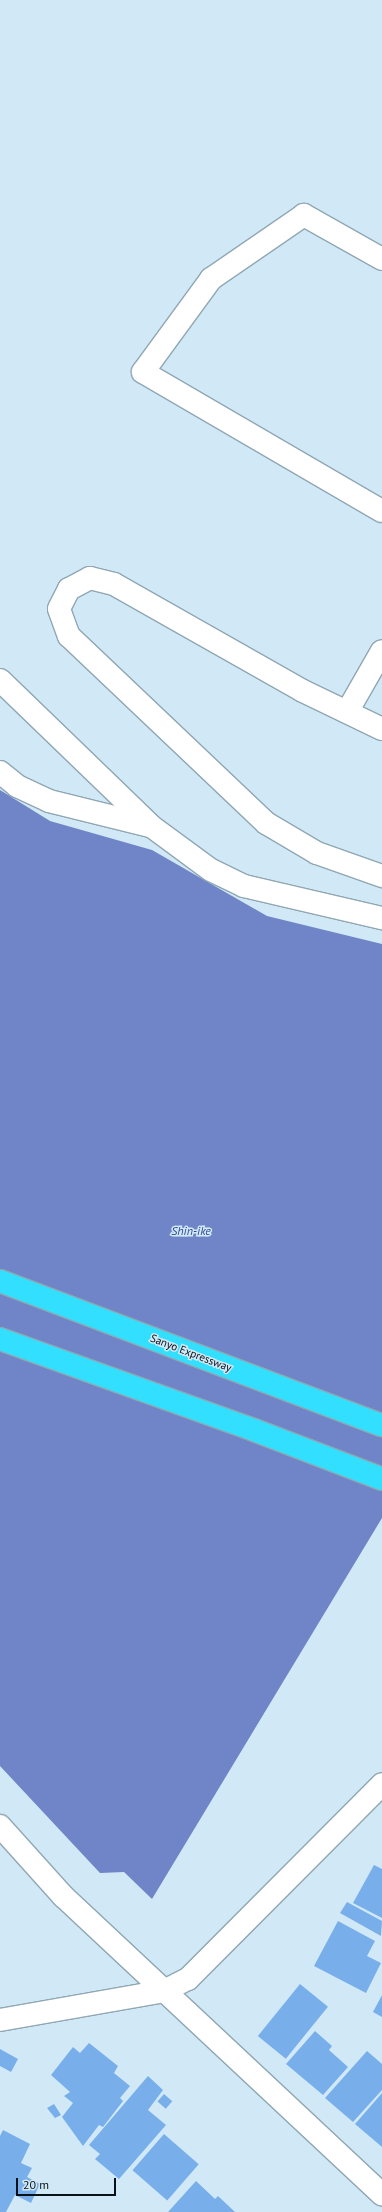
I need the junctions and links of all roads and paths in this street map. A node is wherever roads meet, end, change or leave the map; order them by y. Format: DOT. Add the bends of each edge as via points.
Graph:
graph roads {
  1 [pos="382,259"];
  2 [pos="382,510"];
  3 [pos="382,651"];
  4 [pos="0,680"];
  5 [pos="347,712"];
  6 [pos="382,728"];
  7 [pos="0,772"];
  8 [pos="151,826"];
  9 [pos="382,876"];
  10 [pos="382,918"];
  11 [pos="0,1281"];
  12 [pos="0,1339"];
  13 [pos="382,1425"];
  14 [pos="382,1479"];
  15 [pos="382,1784"];
  16 [pos="0,1826"];
  17 [pos="164,1991"];
  18 [pos="0,2020"];
  19 [pos="382,2194"];
  1 -- 2 [label="street" via="304,215 211,279 143,372"];
  3 -- 5 [label="street"];
  4 -- 8 [label="street"];
  5 -- 6 [label="street"];
  5 -- 9 [label="street" via="303,691 114,584 90,578 69,589 59,609 69,636 266,823 317,853"];
  7 -- 8 [label="street" via="17,786 49,801"];
  8 -- 10 [label="street" via="211,870 244,886"];
  11 -- 13 [label="highway, Sanyo Expressway"];
  12 -- 14 [label="highway"];
  15 -- 17 [label="street" via="188,1979"];
  16 -- 17 [label="street" via="63,1896"];
  17 -- 18 [label="street"];
  17 -- 19 [label="street"];
}
